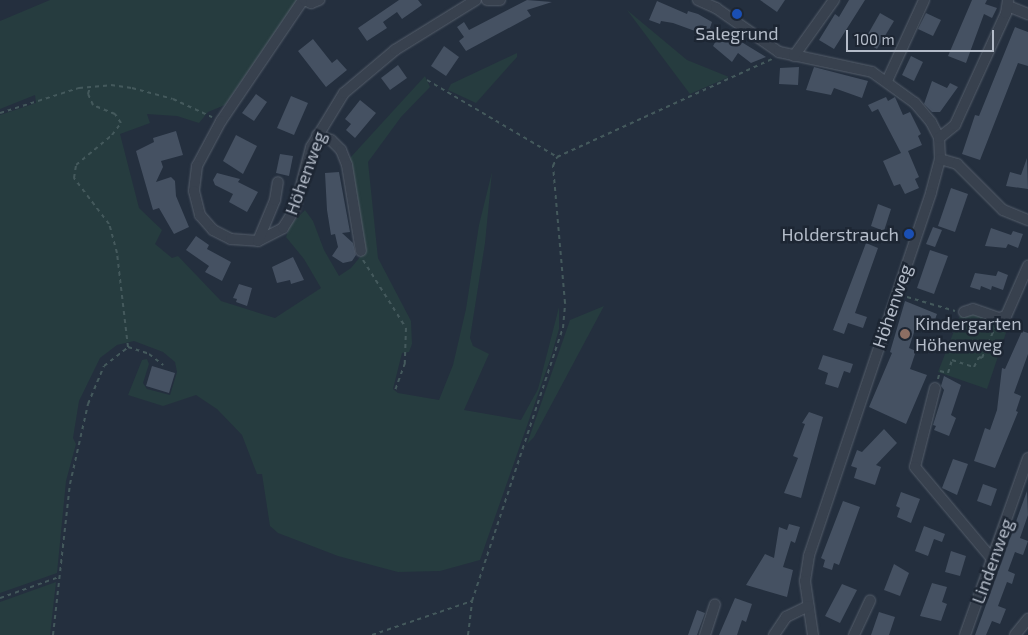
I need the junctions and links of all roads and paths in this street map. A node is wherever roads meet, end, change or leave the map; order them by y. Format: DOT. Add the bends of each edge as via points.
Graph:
graph roads {
  1 [pos="303,0"];
  2 [pos="319,0"];
  3 [pos="476,0"];
  4 [pos="487,0"];
  5 [pos="500,0"];
  6 [pos="698,0"];
  7 [pos="834,0"];
  8 [pos="924,0"];
  9 [pos="1008,3"];
  10 [pos="1028,14"];
  11 [pos="779,52"];
  12 [pos="794,56"];
  13 [pos="427,80"];
  14 [pos="887,81"];
  15 [pos="90,87"];
  16 [pos="0,112"];
  17 [pos="221,121"];
  18 [pos="318,135"];
  19 [pos="939,138"];
  20 [pos="557,157"];
  21 [pos="940,159"];
  22 [pos="278,182"];
  23 [pos="1028,220"];
  24 [pos="258,241"];
  25 [pos="361,251"];
  26 [pos="1028,266"];
  27 [pos="898,293"];
  28 [pos="964,312"];
  29 [pos="1006,316"];
  30 [pos="128,347"];
  31 [pos="163,365"];
  32 [pos="940,372"];
  33 [pos="935,388"];
  34 [pos="395,390"];
  35 [pos="1028,458"];
  36 [pos="993,560"];
  37 [pos="59,577"];
  38 [pos="0,598"];
  39 [pos="870,600"];
  40 [pos="472,601"];
  41 [pos="715,604"];
  42 [pos="808,606"];
  43 [pos="1028,619"];
  44 [pos="53,635"];
  45 [pos="372,635"];
  46 [pos="468,635"];
  47 [pos="704,635"];
  48 [pos="774,635"];
  49 [pos="813,635"];
  50 [pos="854,635"];
  51 [pos="965,635"];
  52 [pos="1016,635"];
  1 -- 2 [label="street" via="311,3"];
  1 -- 17 [label="street"];
  3 -- 18 [label="street, Höhenweg" via="369,69 344,93"];
  4 -- 5 [label="street"];
  6 -- 11 [label="street, Höhenweg" via="716,8"];
  7 -- 12 [label="street"];
  8 -- 14 [label="street"];
  9 -- 10 [label="street"];
  9 -- 19 [label="street" via="954,125"];
  11 -- 12 [label="street, Höhenweg"];
  11 -- 20 [label="path" via="764,65"];
  12 -- 14 [label="street, Höhenweg" via="863,69"];
  13 -- 20 [label="path"];
  14 -- 19 [label="street, Höhenweg" via="920,108"];
  15 -- 16 [label="path" via="40,98"];
  15 -- 17 [label="path" via="132,88 172,100"];
  15 -- 30 [label="path" via="88,94 93,105 114,114 121,124 76,165 74,178 109,224 117,253"];
  17 -- 24 [label="street" via="197,166 194,179 196,205 205,223 221,235 241,241"];
  18 -- 24 [label="street, Höhenweg" via="289,220 277,232"];
  18 -- 25 [label="street" via="331,140 341,150 347,165"];
  19 -- 21 [label="street, Höhenweg"];
  20 -- 40 [label="path" via="554,174 565,303 563,328"];
  21 -- 23 [label="street" via="957,164 1003,210"];
  21 -- 27 [label="street, Höhenweg"];
  22 -- 24 [label="street" via="275,200"];
  25 -- 34 [label="path" via="366,268 406,328 405,363"];
  26 -- 29 [label="street"];
  27 -- 28 [label="path" via="946,310"];
  27 -- 42 [label="street, Höhenweg" via="815,532 806,569"];
  28 -- 29 [label="street" via="973,309 1000,318"];
  29 -- 32 [label="path" via="999,327 993,328 982,358 978,357 974,367 952,360 948,373"];
  30 -- 31 [label="path" via="149,354"];
  30 -- 37 [label="path" via="104,366 88,404 70,484"];
  33 -- 36 [label="street" via="915,460 916,470"];
  35 -- 36 [label="street, Lindenweg"];
  36 -- 51 [label="street, Lindenweg"];
  37 -- 38 [label="path"];
  37 -- 44 [label="path"];
  39 -- 50 [label="street"];
  40 -- 45 [label="path"];
  40 -- 46 [label="path"];
  41 -- 47 [label="street"];
  42 -- 48 [label="street" via="786,617"];
  42 -- 49 [label="street, Höhenweg"];
  43 -- 52 [label="street"];
}
